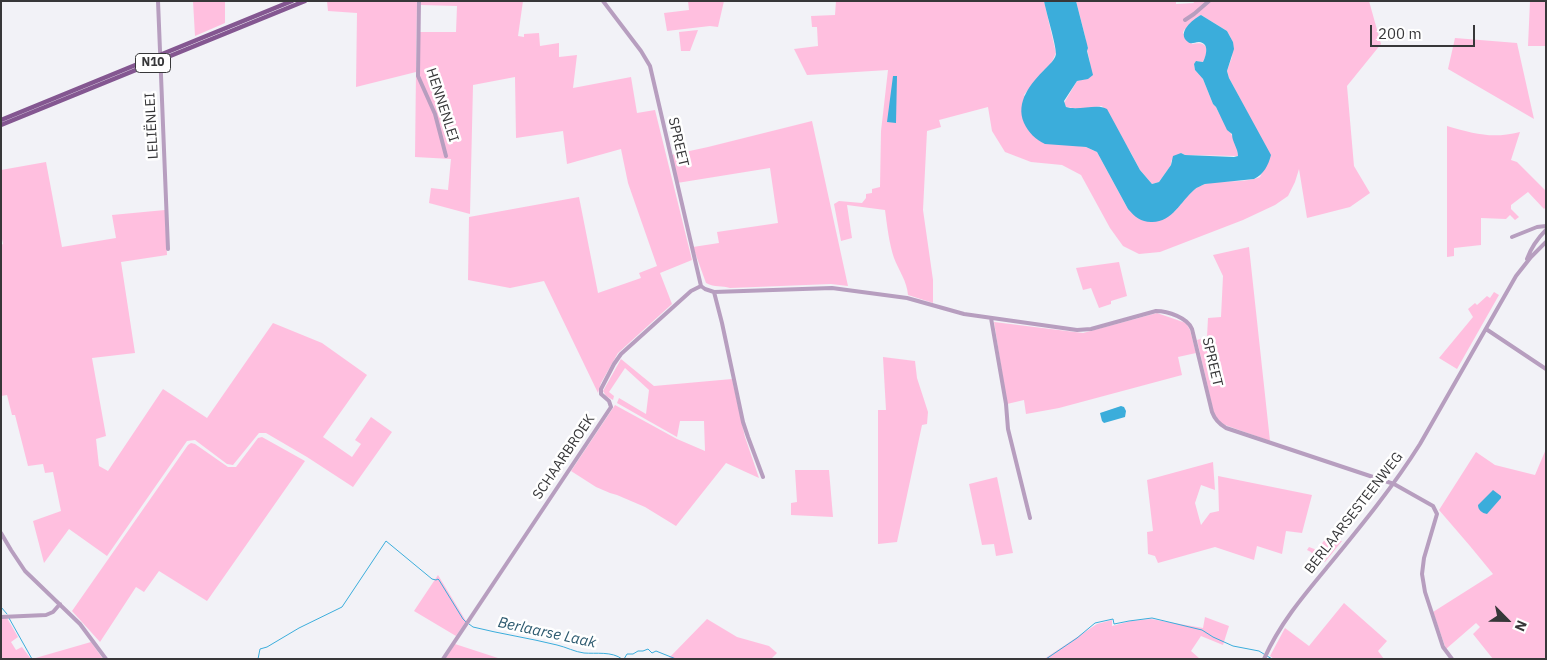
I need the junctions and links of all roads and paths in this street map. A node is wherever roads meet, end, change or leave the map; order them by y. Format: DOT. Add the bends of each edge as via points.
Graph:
graph roads {
  1 [pos="158,1"];
  2 [pos="292,1"];
  3 [pos="305,1"];
  4 [pos="419,1"];
  5 [pos="603,1"];
  6 [pos="1209,1"];
  7 [pos="1185,20"];
  8 [pos="160,58"];
  9 [pos="1,120"];
  10 [pos="1,125"];
  11 [pos="446,156"];
  12 [pos="1546,226"];
  13 [pos="1546,230"];
  14 [pos="1512,237"];
  15 [pos="1546,242"];
  16 [pos="168,249"];
  17 [pos="1527,262"];
  18 [pos="701,286"];
  19 [pos="714,292"];
  20 [pos="991,318"];
  21 [pos="1486,329"];
  22 [pos="1546,369"];
  23 [pos="763,477"];
  24 [pos="1394,484"];
  25 [pos="1030,518"];
  26 [pos="1,534"];
  27 [pos="60,604"];
  28 [pos="1,617"];
  29 [pos="1265,657"];
  30 [pos="106,659"];
  31 [pos="443,659"];
  32 [pos="1452,659"];
  1 -- 8 [label="street, LELIËNLEI"];
  2 -- 8 [label="main road, N10"];
  3 -- 8 [label="main road, N10"];
  4 -- 11 [label="street, HENNENLEI" via="418,76 435,114"];
  5 -- 18 [label="street, SPREET" via="650,66"];
  6 -- 7 [label="street"];
  8 -- 9 [label="main road, N10"];
  8 -- 10 [label="main road, N10"];
  8 -- 16 [label="street, LELIËNLEI"];
  12 -- 14 [label="street"];
  13 -- 17 [label="street, BERLAARSESTEENWEG" via="1531,248"];
  15 -- 17 [label="street, BERLAARSESTEENWEG"];
  17 -- 21 [label="street, BERLAARSESTEENWEG"];
  18 -- 19 [label="street, SPREET"];
  18 -- 31 [label="street, SCHAARBROEK" via="691,291 618,358 601,389 611,407"];
  19 -- 20 [label="street, SPREET" via="832,288 907,298 957,313"];
  19 -- 23 [label="street" via="743,422"];
  20 -- 24 [label="street, SPREET" via="1084,330 1156,311 1166,312 1191,326 1212,412 1220,424"];
  20 -- 25 [label="street" via="1008,428"];
  21 -- 22 [label="street"];
  21 -- 24 [label="street, BERLAARSESTEENWEG"];
  24 -- 29 [label="street, BERLAARSESTEENWEG" via="1290,613"];
  24 -- 32 [label="street, SPREET" via="1436,510 1422,574 1443,646"];
  26 -- 27 [label="street" via="25,571"];
  27 -- 28 [label="street" via="46,615"];
  27 -- 30 [label="street"];
}
